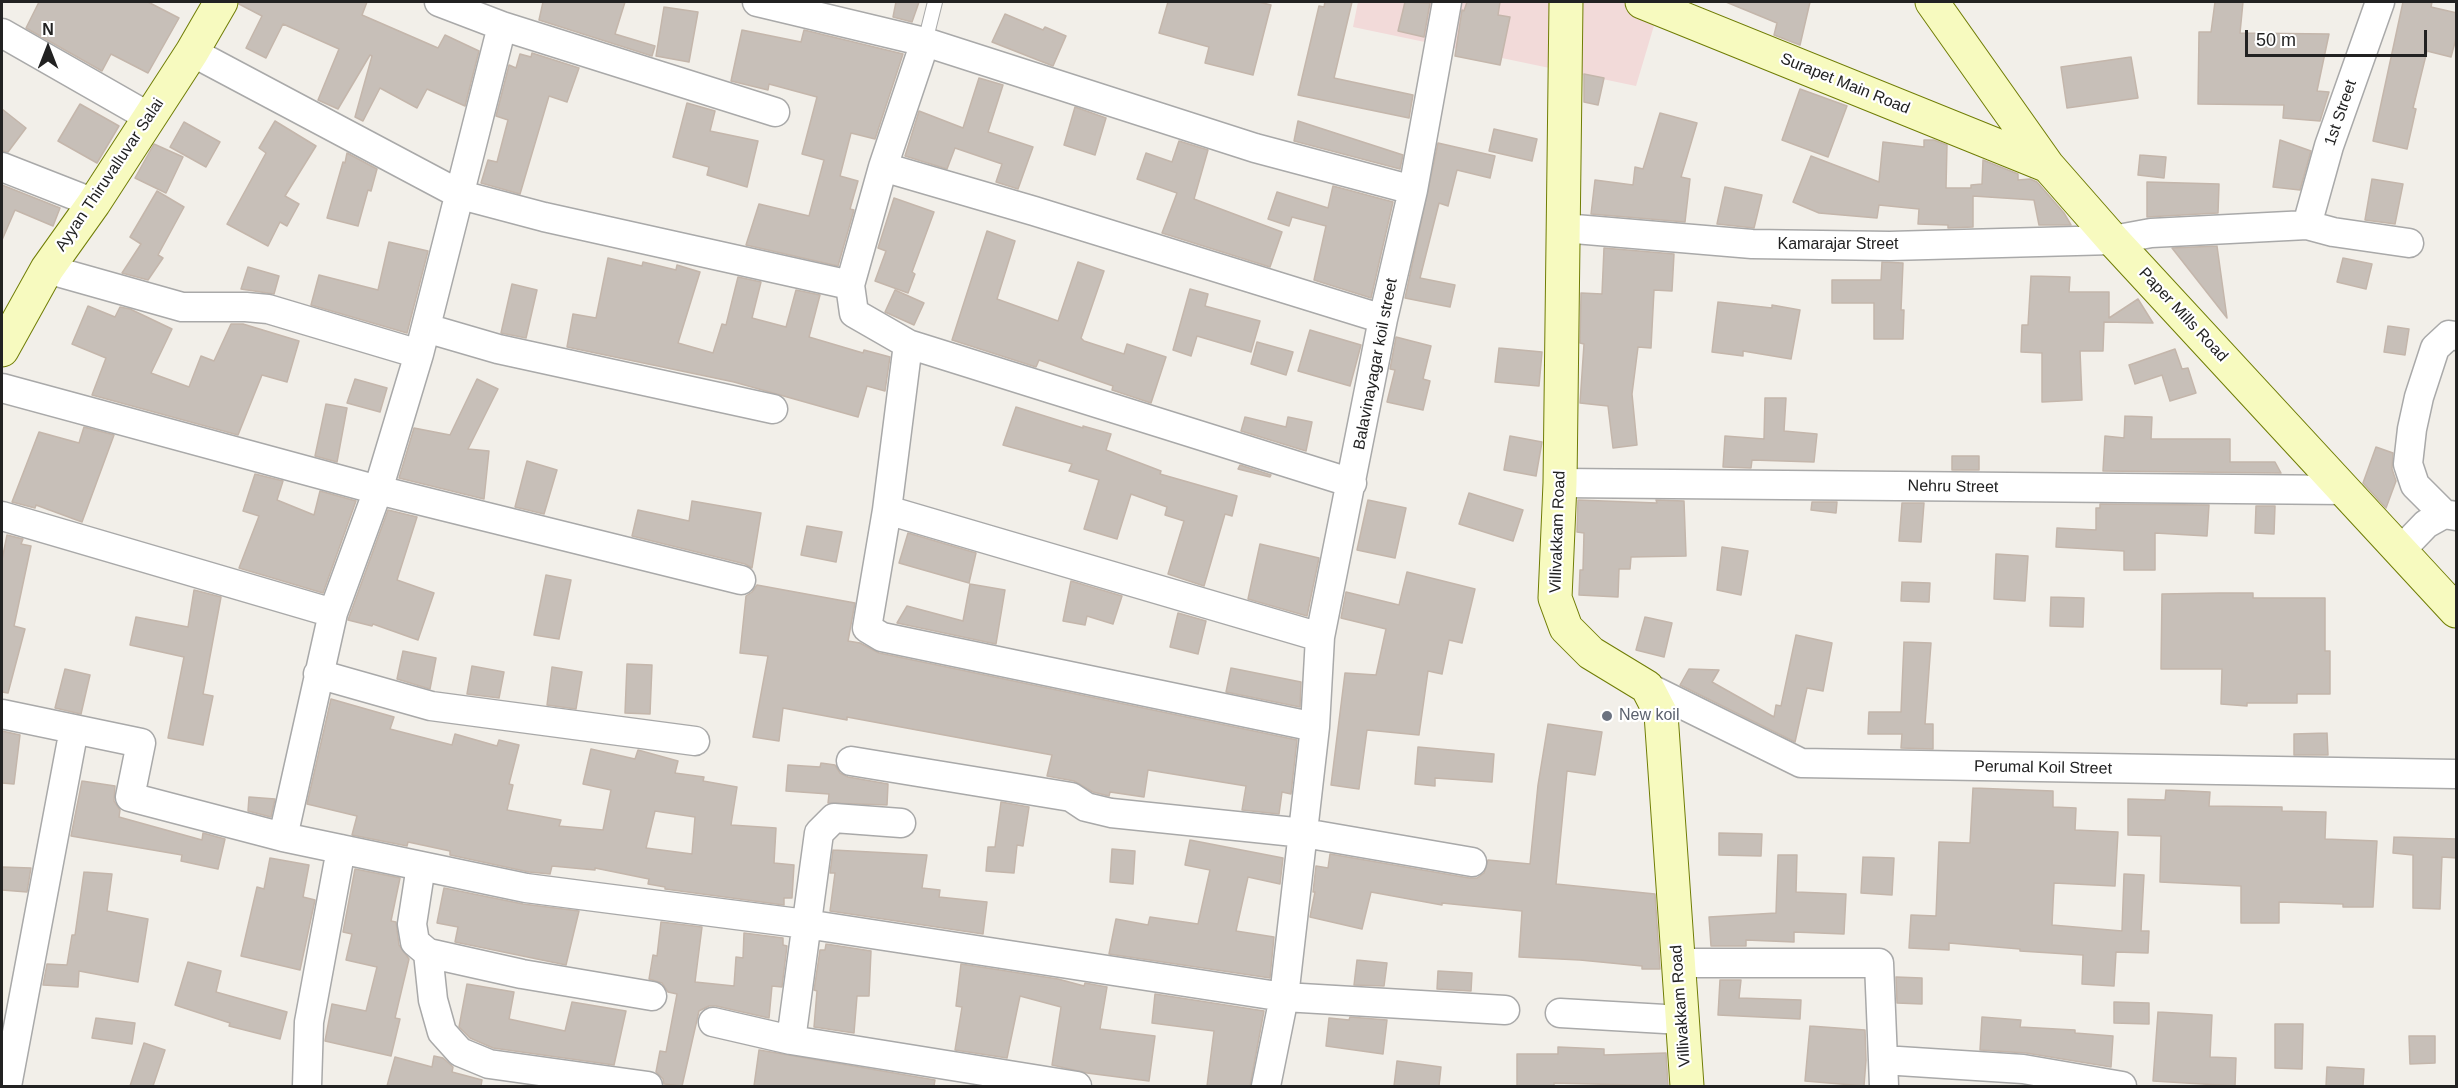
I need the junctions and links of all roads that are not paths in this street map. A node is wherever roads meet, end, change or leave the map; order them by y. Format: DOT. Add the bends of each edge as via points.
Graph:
graph roads {
  1 [pos="221,2"];
  2 [pos="439,2"];
  3 [pos="757,2"];
  4 [pos="935,2"];
  5 [pos="1447,2"];
  6 [pos="1566,2"];
  7 [pos="1642,2"];
  8 [pos="1932,2"];
  9 [pos="2380,2"];
  10 [pos="502,26"];
  11 [pos="2,33"];
  12 [pos="925,42"];
  13 [pos="192,52"];
  14 [pos="775,112"];
  15 [pos="149,117"];
  16 [pos="2048,166"];
  17 [pos="2,167"];
  18 [pos="883,167"];
  19 [pos="1413,190"];
  20 [pos="461,195"];
  21 [pos="94,203"];
  22 [pos="2307,225"];
  23 [pos="1563,228"];
  24 [pos="2113,240"];
  25 [pos="2409,243"];
  26 [pos="47,268"];
  27 [pos="850,285"];
  28 [pos="1383,319"];
  29 [pos="2457,336"];
  30 [pos="423,341"];
  31 [pos="4,342"];
  32 [pos="908,344"];
  33 [pos="2,388"];
  34 [pos="773,409"];
  35 [pos="1352,483"];
  36 [pos="1560,483"];
  37 [pos="378,490"];
  38 [pos="2346,490"];
  39 [pos="887,510"];
  40 [pos="2450,515"];
  41 [pos="2,516"];
  42 [pos="2401,550"];
  43 [pos="741,580"];
  44 [pos="2457,611"];
  45 [pos="333,613"];
  46 [pos="1320,638"];
  47 [pos="318,674"];
  48 [pos="1647,687"];
  49 [pos="2,714"];
  50 [pos="1315,727"];
  51 [pos="74,729"];
  52 [pos="695,741"];
  53 [pos="850,761"];
  54 [pos="2457,774"];
  55 [pos="901,823"];
  56 [pos="1304,833"];
  57 [pos="283,837"];
  58 [pos="341,849"];
  59 [pos="1472,862"];
  60 [pos="421,866"];
  61 [pos="806,924"];
  62 [pos="428,953"];
  63 [pos="1678,963"];
  64 [pos="652,996"];
  65 [pos="1284,997"];
  66 [pos="1505,1010"];
  67 [pos="1560,1013"];
  68 [pos="1682,1020"];
  69 [pos="713,1022"];
  70 [pos="791,1040"];
  71 [pos="1884,1073"];
  72 [pos="7,1086"];
  73 [pos="307,1086"];
  74 [pos="648,1086"];
  75 [pos="1077,1086"];
  76 [pos="1266,1086"];
  77 [pos="1687,1086"];
  78 [pos="2122,1086"];
  1 -- 13 [label="street, Ayyan Thiruvalluvar Salai"];
  2 -- 10 [label="street"];
  3 -- 12 [label="street"];
  4 -- 12 [label="lane"];
  5 -- 19 [label="street, Balavinayagar koil street"];
  6 -- 23 [label="street, Villivakkam Road"];
  7 -- 16 [label="street, Surapet Main Road"];
  8 -- 16 [label="street, Paper Mills Road"];
  9 -- 22 [label="street, 1st Street"];
  10 -- 14 [label="street"];
  10 -- 20 [label="street"];
  11 -- 15 [label="street"];
  12 -- 18 [label="street"];
  12 -- 19 [label="street" via="1255,148"];
  13 -- 15 [label="street, Ayyan Thiruvalluvar Salai"];
  13 -- 20 [label="street"];
  15 -- 21 [label="street, Ayyan Thiruvalluvar Salai"];
  16 -- 24 [label="street, Paper Mills Road"];
  17 -- 21 [label="street"];
  18 -- 27 [label="street"];
  18 -- 28 [label="street"];
  19 -- 28 [label="street, Balavinayagar koil street"];
  20 -- 27 [label="street"];
  20 -- 30 [label="street"];
  21 -- 26 [label="street, Ayyan Thiruvalluvar Salai"];
  22 -- 24 [label="street, Kamarajar Street" via="2151,233"];
  22 -- 25 [label="street, Kamarajar Street"];
  23 -- 24 [label="street, Kamarajar Street" via="1752,244 1890,246"];
  23 -- 36 [label="street, Villivakkam Road"];
  24 -- 38 [label="street, Paper Mills Road"];
  26 -- 30 [label="street" via="182,307 268,309"];
  26 -- 31 [label="street, Ayyan Thiruvalluvar Salai"];
  27 -- 32 [label="street" via="854,313"];
  28 -- 35 [label="street, Balavinayagar koil street"];
  29 -- 40 [label="street" via="2449,335 2435,348 2416,408 2408,464 2415,485"];
  30 -- 34 [label="street" via="498,349"];
  30 -- 37 [label="street"];
  32 -- 35 [label="street"];
  32 -- 39 [label="street"];
  33 -- 37 [label="street"];
  35 -- 46 [label="street, Balavinayagar koil street"];
  36 -- 38 [label="street, Nehru Street"];
  36 -- 48 [label="street, Villivakkam Road" via="1555,598 1566,628 1591,654"];
  37 -- 43 [label="street"];
  37 -- 45 [label="street"];
  38 -- 42 [label="street, Paper Mills Road"];
  39 -- 46 [label="street"];
  39 -- 50 [label="street" via="867,628 882,637"];
  40 -- 42 [label="street" via="2426,524"];
  41 -- 45 [label="street"];
  42 -- 44 [label="street, Paper Mills Road"];
  45 -- 47 [label="street"];
  46 -- 50 [label="street, Balavinayagar koil street"];
  47 -- 52 [label="street" via="431,706"];
  47 -- 57 [label="street"];
  48 -- 54 [label="street, Perumal Koil Street" via="1801,763"];
  48 -- 63 [label="street, Villivakkam Road" via="1660,714"];
  49 -- 51 [label="street"];
  50 -- 56 [label="street, Balavinayagar koil street"];
  51 -- 57 [label="street" via="141,743 130,797"];
  51 -- 72 [label="street"];
  53 -- 56 [label="street" via="1071,797 1086,807 1111,813"];
  55 -- 61 [label="street" via="834,818 826,824 819,833"];
  56 -- 59 [label="street"];
  56 -- 65 [label="street, Balavinayagar koil street"];
  57 -- 58 [label="street"];
  58 -- 60 [label="street"];
  58 -- 73 [label="street" via="309,1022"];
  60 -- 61 [label="street" via="525,888"];
  60 -- 62 [label="street" via="412,924 416,942"];
  61 -- 65 [label="street"];
  61 -- 70 [label="street"];
  62 -- 64 [label="street"];
  62 -- 74 [label="street" via="433,1000 442,1032 460,1052 489,1064"];
  63 -- 68 [label="street, Villivakkam Road"];
  63 -- 71 [label="street" via="1880,963"];
  65 -- 66 [label="street"];
  65 -- 76 [label="street, Balavinayagar koil street"];
  67 -- 68 [label="street"];
  68 -- 77 [label="street, Villivakkam Road"];
  69 -- 70 [label="street"];
  70 -- 75 [label="street"];
  71 -- 78 [label="street" via="2022,1068"];
}
